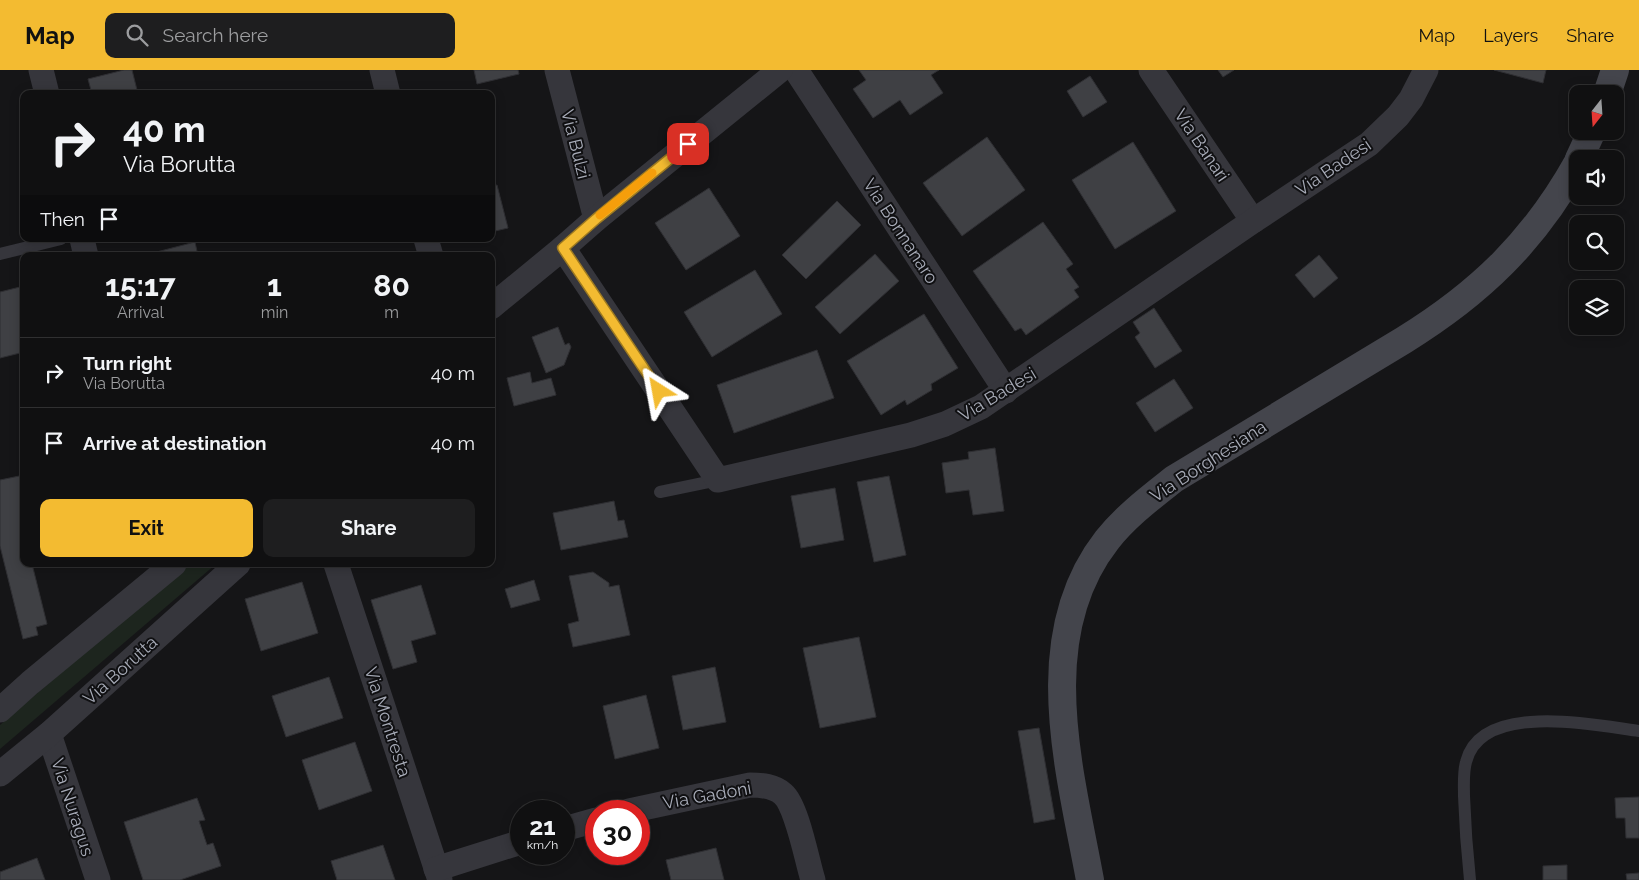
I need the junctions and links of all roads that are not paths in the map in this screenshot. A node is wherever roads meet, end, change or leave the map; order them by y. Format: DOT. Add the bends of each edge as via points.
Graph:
graph roads {
  1 [pos="41,70"];
  2 [pos="382,70"];
  3 [pos="557,70"];
  4 [pos="780,70"];
  5 [pos="796,70"];
  6 [pos="1151,70"];
  7 [pos="1426,70"];
  8 [pos="1615,70"];
  9 [pos="1610,85"];
  10 [pos="46,90"];
  11 [pos="387,90"];
  12 [pos="1569,176"];
  13 [pos="596,219"];
  14 [pos="1252,221"];
  15 [pos="49,242"];
  16 [pos="563,248"];
  17 [pos="0,254"];
  18 [pos="495,304"];
  19 [pos="1006,391"];
  20 [pos="718,480"];
  21 [pos="660,492"];
  22 [pos="166,567"];
  23 [pos="235,567"];
  24 [pos="337,567"];
  25 [pos="0,710"];
  26 [pos="1639,730"];
  27 [pos="49,734"];
  28 [pos="0,774"];
  29 [pos="650,806"];
  30 [pos="510,846"];
  31 [pos="438,874"];
  32 [pos="98,880"];
  33 [pos="813,880"];
  34 [pos="1090,880"];
  35 [pos="1470,880"];
  1 -- 10 [label="street"];
  2 -- 11 [label="street"];
  3 -- 13 [label="street, Via Bulzi"];
  4 -- 13 [label="street"];
  5 -- 19 [label="street, Via Bonnanaro"];
  6 -- 14 [label="street, Via Banari"];
  7 -- 14 [label="street, Via Badesi" via="1411,99 1370,144"];
  8 -- 9 [label="street"];
  12 -- 34 [label="street, Via Borghesiana" via="1525,241 1469,294 1404,340 1174,479 1143,503 1106,540 1072,607 1062,671 1066,745"];
  13 -- 16 [label="street"];
  14 -- 19 [label="street, Via Badesi"];
  15 -- 17 [label="lane"];
  16 -- 18 [label="street"];
  16 -- 20 [label="street"];
  19 -- 20 [label="street, Via Badesi" via="972,412 911,436"];
  20 -- 21 [label="lane"];
  22 -- 25 [label="street"];
  23 -- 27 [label="street, Via Borutta"];
  24 -- 31 [label="street, Via Montresta"];
  26 -- 35 [label="lane" via="1570,722 1530,722 1496,729 1480,738 1470,749 1465,764 1465,833"];
  27 -- 28 [label="street, Via Borutta"];
  27 -- 32 [label="street, Via Nuragus"];
  29 -- 33 [label="street, Via Gadoni" via="750,785 769,787 785,796 790,804"];
  30 -- 31 [label="street"];
}
